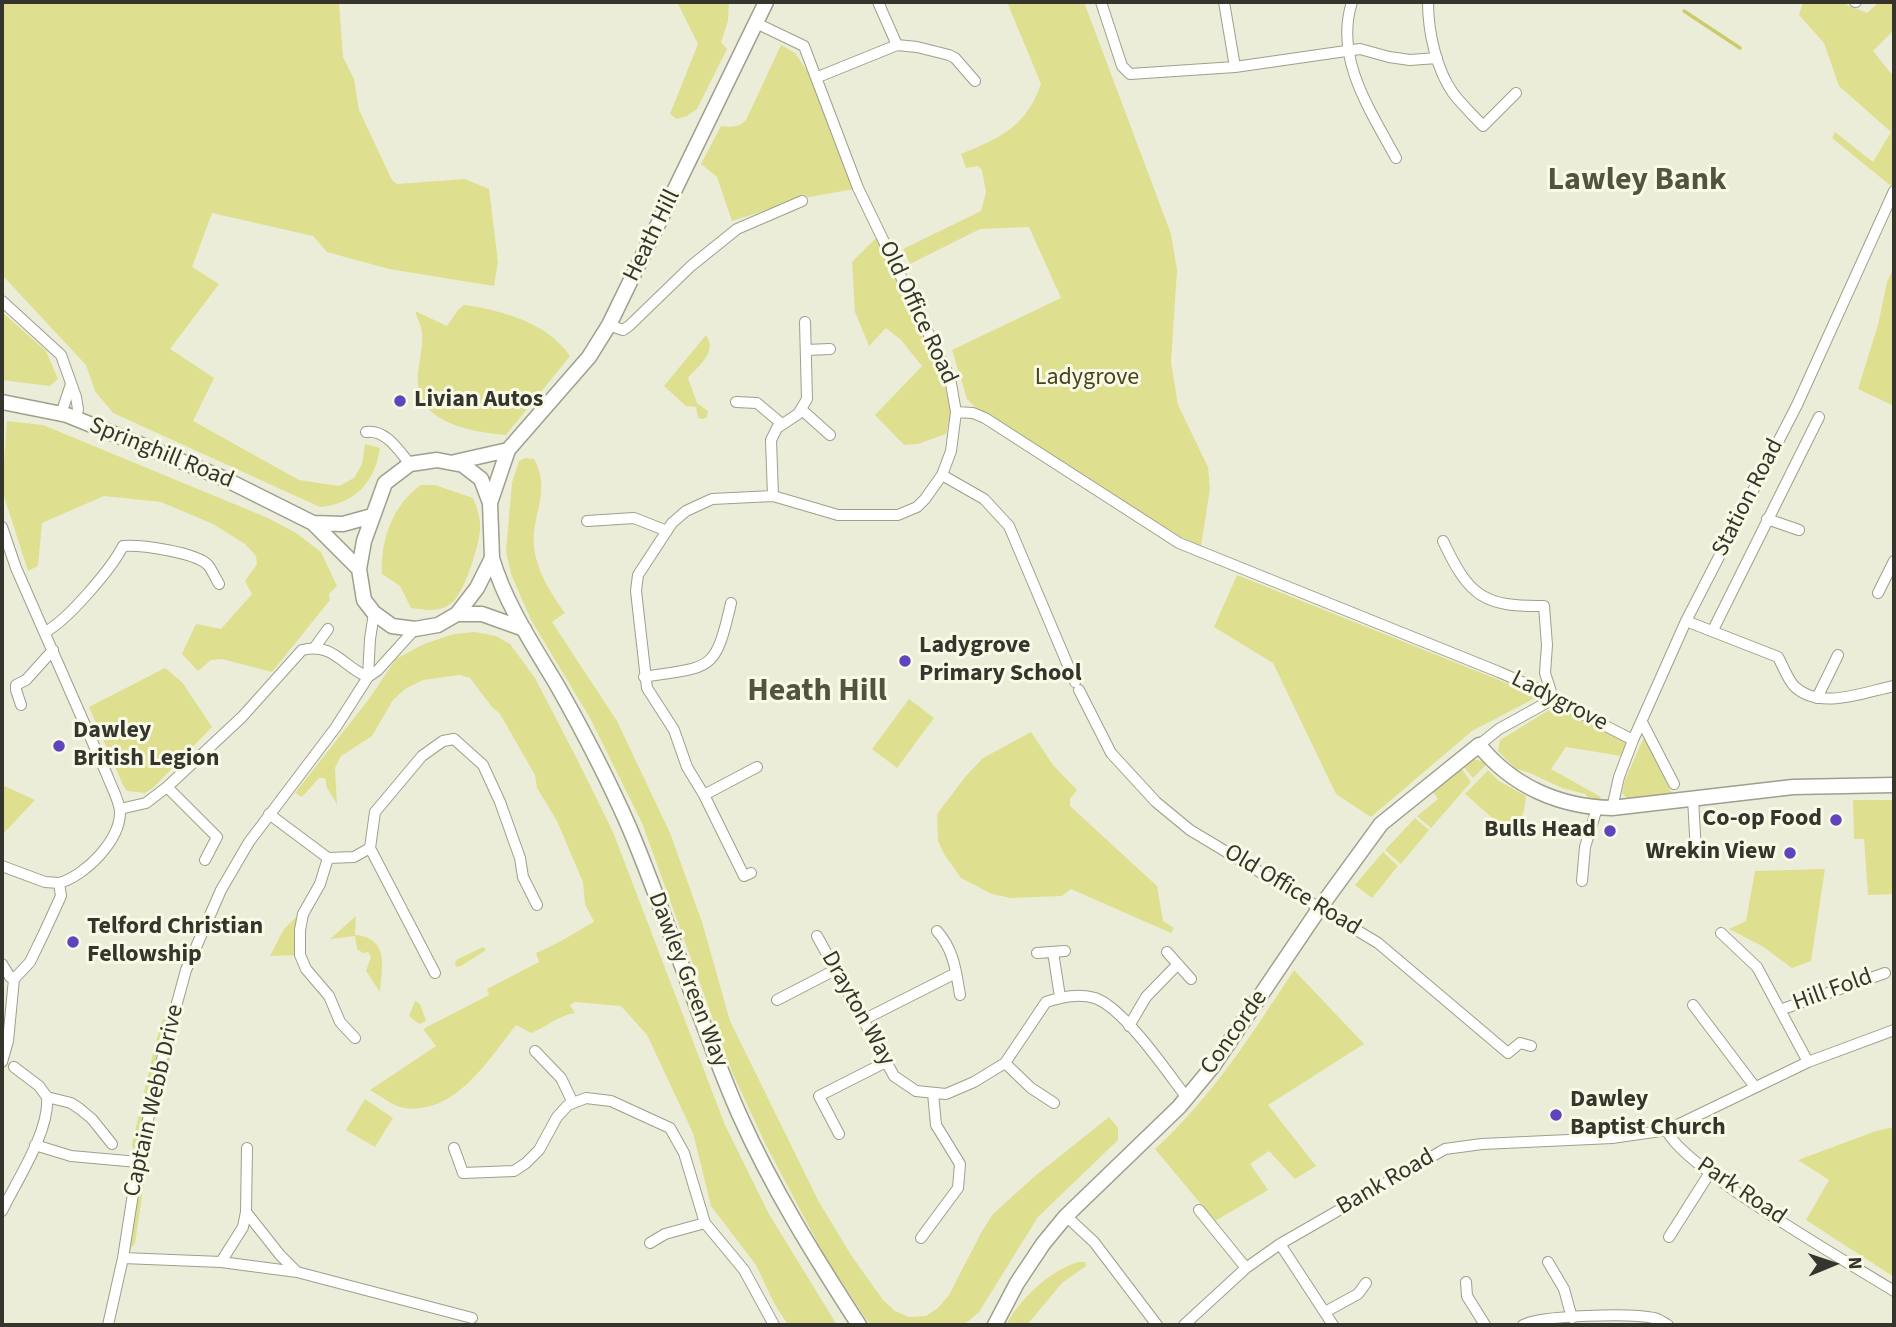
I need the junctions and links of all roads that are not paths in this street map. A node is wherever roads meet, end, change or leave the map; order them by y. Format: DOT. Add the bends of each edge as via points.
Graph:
graph roads {
  1 [pos="766,2"];
  2 [pos="878,2"];
  3 [pos="1101,2"];
  4 [pos="1224,2"];
  5 [pos="1352,2"];
  6 [pos="1428,2"];
  7 [pos="756,23"];
  8 [pos="897,45"];
  9 [pos="1348,50"];
  10 [pos="1437,58"];
  11 [pos="1235,67"];
  12 [pos="818,77"];
  13 [pos="975,81"];
  14 [pos="1516,93"];
  15 [pos="1396,158"];
  16 [pos="1894,191"];
  17 [pos="802,201"];
  18 [pos="2,301"];
  19 [pos="805,321"];
  20 [pos="609,326"];
  21 [pos="830,349"];
  22 [pos="806,350"];
  23 [pos="71,383"];
  24 [pos="2,402"];
  25 [pos="736,402"];
  26 [pos="802,410"];
  27 [pos="956,412"];
  28 [pos="61,414"];
  29 [pos="1819,417"];
  30 [pos="76,419"];
  31 [pos="782,424"];
  32 [pos="366,432"];
  33 [pos="830,435"];
  34 [pos="508,450"];
  35 [pos="451,462"];
  36 [pos="410,464"];
  37 [pos="942,475"];
  38 [pos="773,496"];
  39 [pos="490,503"];
  40 [pos="372,516"];
  41 [pos="1767,519"];
  42 [pos="587,521"];
  43 [pos="313,523"];
  44 [pos="2,527"];
  45 [pos="1799,530"];
  46 [pos="667,531"];
  47 [pos="1443,541"];
  48 [pos="492,558"];
  49 [pos="1894,564"];
  50 [pos="359,569"];
  51 [pos="219,584"];
  52 [pos="1878,593"];
  53 [pos="731,603"];
  54 [pos="374,613"];
  55 [pos="457,614"];
  56 [pos="1686,621"];
  57 [pos="328,629"];
  58 [pos="415,629"];
  59 [pos="524,629"];
  60 [pos="1713,630"];
  61 [pos="45,632"];
  62 [pos="314,647"];
  63 [pos="53,650"];
  64 [pos="1838,655"];
  65 [pos="368,677"];
  66 [pos="644,677"];
  67 [pos="1894,686"];
  68 [pos="1552,695"];
  69 [pos="1817,698"];
  70 [pos="21,705"];
  71 [pos="1643,724"];
  72 [pos="1633,740"];
  73 [pos="1479,745"];
  74 [pos="757,767"];
  75 [pos="1674,784"];
  76 [pos="1894,785"];
  77 [pos="167,787"];
  78 [pos="704,795"];
  79 [pos="1693,798"];
  80 [pos="1604,808"];
  81 [pos="120,809"];
  82 [pos="269,814"];
  83 [pos="370,848"];
  84 [pos="1696,853"];
  85 [pos="328,858"];
  86 [pos="205,860"];
  87 [pos="2,866"];
  88 [pos="751,873"];
  89 [pos="1582,881"];
  90 [pos="59,883"];
  91 [pos="537,905"];
  92 [pos="1319,909"];
  93 [pos="937,931"];
  94 [pos="1721,933"];
  95 [pos="817,936"];
  96 [pos="1065,951"];
  97 [pos="1167,952"];
  98 [pos="1037,953"];
  99 [pos="1053,953"];
  100 [pos="2,964"];
  101 [pos="1178,964"];
  102 [pos="835,970"];
  103 [pos="435,973"];
  104 [pos="956,973"];
  105 [pos="1885,973"];
  106 [pos="14,979"];
  107 [pos="1191,979"];
  108 [pos="960,995"];
  109 [pos="1060,997"];
  110 [pos="777,1000"];
  111 [pos="1693,1005"];
  112 [pos="1780,1010"];
  113 [pos="863,1020"];
  114 [pos="1129,1026"];
  115 [pos="1894,1030"];
  116 [pos="355,1038"];
  117 [pos="1531,1046"];
  118 [pos="535,1051"];
  119 [pos="2,1062"];
  120 [pos="886,1062"];
  121 [pos="1808,1062"];
  122 [pos="1005,1063"];
  123 [pos="14,1067"];
  124 [pos="1755,1087"];
  125 [pos="933,1093"];
  126 [pos="47,1097"];
  127 [pos="1187,1098"];
  128 [pos="573,1103"];
  129 [pos="1054,1103"];
  130 [pos="1667,1130"];
  131 [pos="839,1134"];
  132 [pos="112,1144"];
  133 [pos="35,1145"];
  134 [pos="247,1147"];
  135 [pos="454,1148"];
  136 [pos="138,1162"];
  137 [pos="1709,1174"];
  138 [pos="1199,1210"];
  139 [pos="2,1211"];
  140 [pos="246,1212"];
  141 [pos="1066,1216"];
  142 [pos="705,1223"];
  143 [pos="1669,1237"];
  144 [pos="921,1238"];
  145 [pos="650,1243"];
  146 [pos="1280,1244"];
  147 [pos="123,1258"];
  148 [pos="221,1262"];
  149 [pos="1548,1262"];
  150 [pos="1246,1268"];
  151 [pos="298,1272"];
  152 [pos="1466,1282"];
  153 [pos="1366,1283"];
  154 [pos="1894,1291"];
  155 [pos="1325,1312"];
  156 [pos="472,1318"];
  157 [pos="1572,1318"];
  158 [pos="1541,1322"];
  159 [pos="108,1325"];
  160 [pos="774,1325"];
  161 [pos="859,1325"];
  162 [pos="995,1325"];
  163 [pos="1157,1325"];
  164 [pos="1184,1325"];
  165 [pos="1333,1325"];
  166 [pos="1485,1325"];
  167 [pos="1523,1325"];
  168 [pos="1668,1325"];
  1 -- 7 [label="main road, Heath Hill"];
  2 -- 8 [label="street"];
  3 -- 11 [label="street" via="1122,66 1130,74"];
  4 -- 11 [label="street"];
  5 -- 9 [label="street"];
  6 -- 10 [label="street"];
  7 -- 12 [label="street, Old Office Road" via="804,46"];
  7 -- 20 [label="main road, Heath Hill"];
  8 -- 12 [label="street"];
  8 -- 13 [label="street" via="949,55"];
  9 -- 10 [label="street" via="1410,60"];
  9 -- 11 [label="street"];
  9 -- 15 [label="street" via="1360,89"];
  10 -- 14 [label="street" via="1452,91 1483,126"];
  12 -- 27 [label="street, Old Office Road" via="858,187 950,378"];
  16 -- 56 [label="street, Station Road" via="1797,405"];
  17 -- 20 [label="street" via="737,229 629,326 623,330"];
  18 -- 23 [label="street" via="61,355"];
  19 -- 22 [label="street"];
  20 -- 34 [label="main road, Heath Hill" via="589,357"];
  21 -- 22 [label="street"];
  22 -- 26 [label="street" via="808,391"];
  23 -- 28 [label="street"];
  23 -- 30 [label="street"];
  24 -- 28 [label="main road, Springhill Road"];
  25 -- 31 [label="street" via="757,403"];
  26 -- 31 [label="street"];
  26 -- 33 [label="street"];
  27 -- 37 [label="street, Old Office Road"];
  27 -- 68 [label="street, Ladygrove" via="985,418 1179,543"];
  28 -- 30 [label="main road, Springhill Road"];
  29 -- 41 [label="street"];
  30 -- 43 [label="main road, Springhill Road" via="225,479"];
  31 -- 38 [label="street" via="771,440"];
  32 -- 36 [label="street" via="388,439"];
  34 -- 35 [label="main road"];
  34 -- 39 [label="main road, Heath Hill"];
  35 -- 36 [label="main road"];
  35 -- 39 [label="main road" via="481,479"];
  36 -- 40 [label="main road" via="384,482"];
  37 -- 38 [label="street" via="917,507 898,515 828,514"];
  37 -- 92 [label="street, Old Office Road" via="985,499 1009,526 1077,686 1111,753 1156,802 1190,830"];
  38 -- 46 [label="street" via="702,502"];
  39 -- 48 [label="main road"];
  40 -- 43 [label="main road, Springhill Road" via="343,524"];
  40 -- 50 [label="main road"];
  41 -- 45 [label="street"];
  41 -- 60 [label="street"];
  42 -- 46 [label="street" via="640,519"];
  43 -- 50 [label="main road, Springhill Road"];
  44 -- 61 [label="street"];
  46 -- 66 [label="street" via="636,583"];
  47 -- 68 [label="street" via="1463,580 1484,597 1509,606 1544,606 1545,673"];
  48 -- 55 [label="main road"];
  48 -- 59 [label="main road, Dawley Green Way"];
  49 -- 52 [label="street"];
  50 -- 54 [label="main road" via="364,600"];
  51 -- 61 [label="street" via="207,564 162,548 123,546 94,586"];
  53 -- 66 [label="street" via="719,649 708,662"];
  54 -- 58 [label="main road" via="392,626"];
  54 -- 65 [label="street, Captain Webb Drive"];
  55 -- 58 [label="main road" via="438,625"];
  55 -- 59 [label="main road" via="482,614"];
  56 -- 60 [label="street"];
  56 -- 71 [label="street, Station Road"];
  57 -- 62 [label="street"];
  58 -- 65 [label="street, Captain Webb Drive"];
  59 -- 161 [label="main road, Dawley Green Way" via="629,827 740,1116 802,1236"];
  60 -- 69 [label="street" via="1778,657 1792,684 1809,698"];
  61 -- 63 [label="street"];
  62 -- 65 [label="street" via="328,650"];
  62 -- 77 [label="street" via="302,650 242,717"];
  63 -- 70 [label="street" via="16,685"];
  63 -- 81 [label="street"];
  64 -- 69 [label="street"];
  65 -- 82 [label="street, Captain Webb Drive"];
  66 -- 78 [label="street"];
  67 -- 69 [label="street"];
  68 -- 72 [label="street, Ladygrove"];
  68 -- 73 [label="street"];
  71 -- 72 [label="street, Station Road"];
  71 -- 75 [label="street"];
  72 -- 80 [label="street, Station Road"];
  73 -- 80 [label="main road" via="1521,783 1565,803"];
  73 -- 92 [label="main road, Concorde" via="1381,824"];
  74 -- 78 [label="street"];
  76 -- 79 [label="main road" via="1793,788"];
  77 -- 81 [label="street" via="146,803"];
  77 -- 86 [label="street" via="217,837"];
  78 -- 88 [label="street" via="744,876"];
  79 -- 80 [label="main road"];
  79 -- 84 [label="street"];
  80 -- 89 [label="street, Station Road" via="1585,847"];
  81 -- 90 [label="street" via="119,827 96,860 81,874"];
  82 -- 85 [label="street"];
  82 -- 136 [label="street, Captain Webb Drive" via="221,890 187,970"];
  83 -- 85 [label="street" via="354,856"];
  83 -- 91 [label="street" via="375,812 422,756 454,739 483,765"];
  83 -- 103 [label="street"];
  85 -- 116 [label="street" via="303,914 300,954 329,996 340,1022"];
  87 -- 90 [label="street" via="45,883"];
  90 -- 106 [label="street" via="61,896 30,962"];
  92 -- 117 [label="street, Old Office Road" via="1378,943 1507,1053 1520,1043"];
  92 -- 127 [label="main road, Concorde"];
  93 -- 104 [label="street" via="947,943"];
  94 -- 112 [label="street, Hill Fold" via="1757,967"];
  95 -- 102 [label="street, Drayton Way"];
  96 -- 99 [label="street"];
  97 -- 101 [label="street"];
  98 -- 99 [label="street"];
  99 -- 109 [label="street"];
  100 -- 106 [label="street"];
  101 -- 107 [label="street"];
  101 -- 114 [label="street" via="1146,997"];
  102 -- 110 [label="street"];
  102 -- 113 [label="street, Drayton Way"];
  104 -- 108 [label="street"];
  104 -- 113 [label="street"];
  105 -- 112 [label="street, Hill Fold"];
  106 -- 119 [label="street"];
  109 -- 114 [label="street" via="1096,998"];
  109 -- 122 [label="street" via="1046,1002"];
  111 -- 124 [label="street"];
  112 -- 121 [label="street, Hill Fold"];
  113 -- 120 [label="street, Drayton Way"];
  114 -- 127 [label="street"];
  115 -- 121 [label="street, Bank Road"];
  118 -- 128 [label="street" via="561,1078"];
  120 -- 125 [label="street, Drayton Way" via="894,1076 916,1091"];
  120 -- 131 [label="street" via="820,1096"];
  121 -- 124 [label="street, Bank Road"];
  122 -- 125 [label="street" via="946,1094"];
  122 -- 129 [label="street"];
  123 -- 126 [label="street"];
  124 -- 130 [label="street, Bank Road"];
  125 -- 144 [label="street" via="936,1125 960,1164 958,1188"];
  126 -- 132 [label="street" via="80,1109"];
  126 -- 133 [label="street" via="47,1112"];
  127 -- 141 [label="main road, Concorde"];
  128 -- 135 [label="street" via="557,1117 539,1150 514,1171 463,1173"];
  128 -- 142 [label="street" via="586,1098 611,1101 670,1128 684,1153"];
  130 -- 137 [label="street, Park Road" via="1678,1148"];
  130 -- 146 [label="street, Bank Road" via="1445,1149"];
  133 -- 136 [label="street" via="71,1156"];
  133 -- 139 [label="street"];
  134 -- 140 [label="street"];
  136 -- 147 [label="street, Captain Webb Drive"];
  137 -- 143 [label="street"];
  137 -- 154 [label="street, Park Road"];
  138 -- 150 [label="street"];
  140 -- 148 [label="street" via="243,1227"];
  140 -- 151 [label="street"];
  141 -- 162 [label="main road, Concorde" via="1039,1249"];
  141 -- 163 [label="street" via="1094,1242"];
  142 -- 145 [label="street"];
  142 -- 160 [label="street" via="744,1270"];
  146 -- 150 [label="street, Bank Road"];
  146 -- 155 [label="street"];
  147 -- 148 [label="street"];
  147 -- 159 [label="street, Captain Webb Drive"];
  148 -- 151 [label="street"];
  149 -- 157 [label="street" via="1564,1289"];
  150 -- 164 [label="street, Bank Road"];
  151 -- 156 [label="street"];
  152 -- 166 [label="street" via="1467,1296"];
  153 -- 155 [label="street" via="1358,1294"];
  155 -- 165 [label="street"];
  157 -- 158 [label="street"];
  157 -- 168 [label="street" via="1623,1315 1655,1318"];
  158 -- 167 [label="street"];
}
